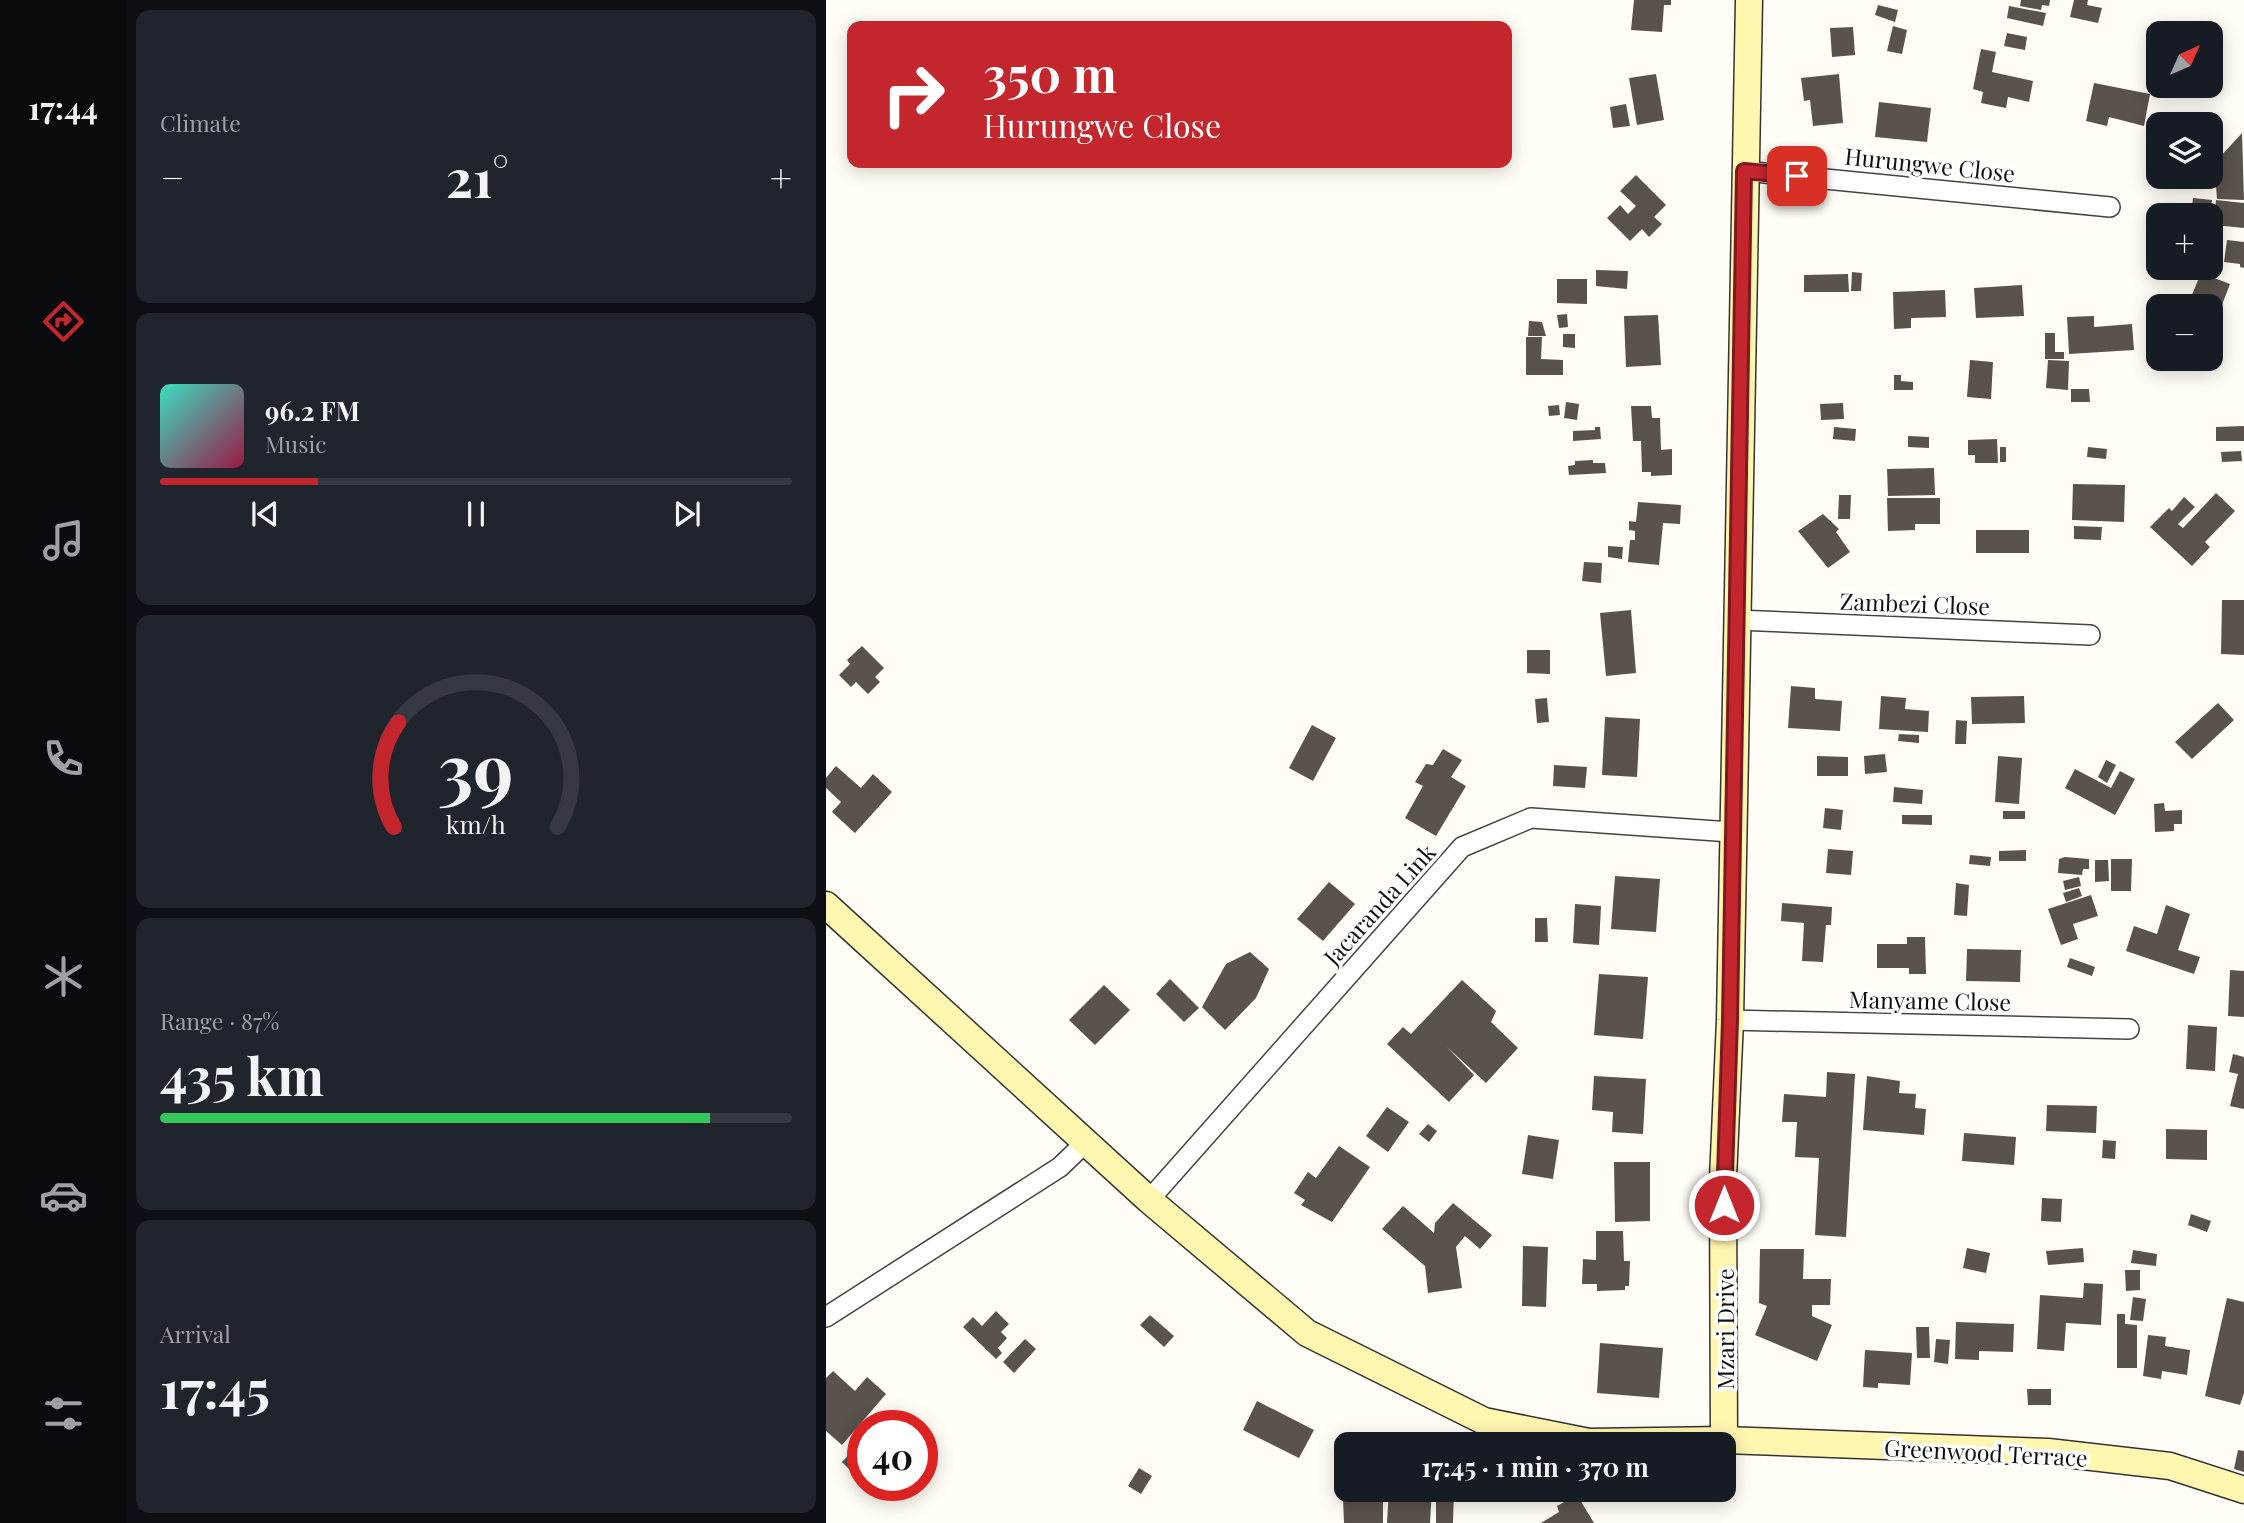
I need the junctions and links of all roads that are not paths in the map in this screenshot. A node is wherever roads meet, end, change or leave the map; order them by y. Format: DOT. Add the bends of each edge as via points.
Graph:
graph roads {
  1 [pos="1749,0"];
  2 [pos="1744,171"];
  3 [pos="2110,207"];
  4 [pos="1737,620"];
  5 [pos="2090,635"];
  6 [pos="1731,832"];
  7 [pos="826,905"];
  8 [pos="1730,1020"];
  9 [pos="2129,1030"];
  10 [pos="1087,1141"];
  11 [pos="1149,1200"];
  12 [pos="826,1317"];
  13 [pos="1539,1432"];
  14 [pos="1724,1432"];
  15 [pos="1736,1440"];
  16 [pos="2244,1490"];
  1 -- 2 [label="street, Mzari Drive"];
  2 -- 3 [label="street, Hurungwe Close"];
  2 -- 4 [label="street, Mzari Drive"];
  4 -- 5 [label="street, Zambezi Close"];
  4 -- 6 [label="street, Mzari Drive"];
  6 -- 8 [label="street, Mzari Drive"];
  6 -- 11 [label="street, Jacaranda Link" via="1531,818 1462,847"];
  7 -- 10 [label="street, Greenwood Terrace"];
  8 -- 9 [label="street, Manyame Close"];
  8 -- 14 [label="street, Mzari Drive" via="1723,1179"];
  10 -- 11 [label="street, Greenwood Terrace"];
  10 -- 12 [label="street" via="1060,1167"];
  11 -- 13 [label="street, Greenwood Terrace" via="1307,1334 1484,1421"];
  15 -- 16 [label="street, Greenwood Terrace" via="2048,1452 2170,1466"];
}
